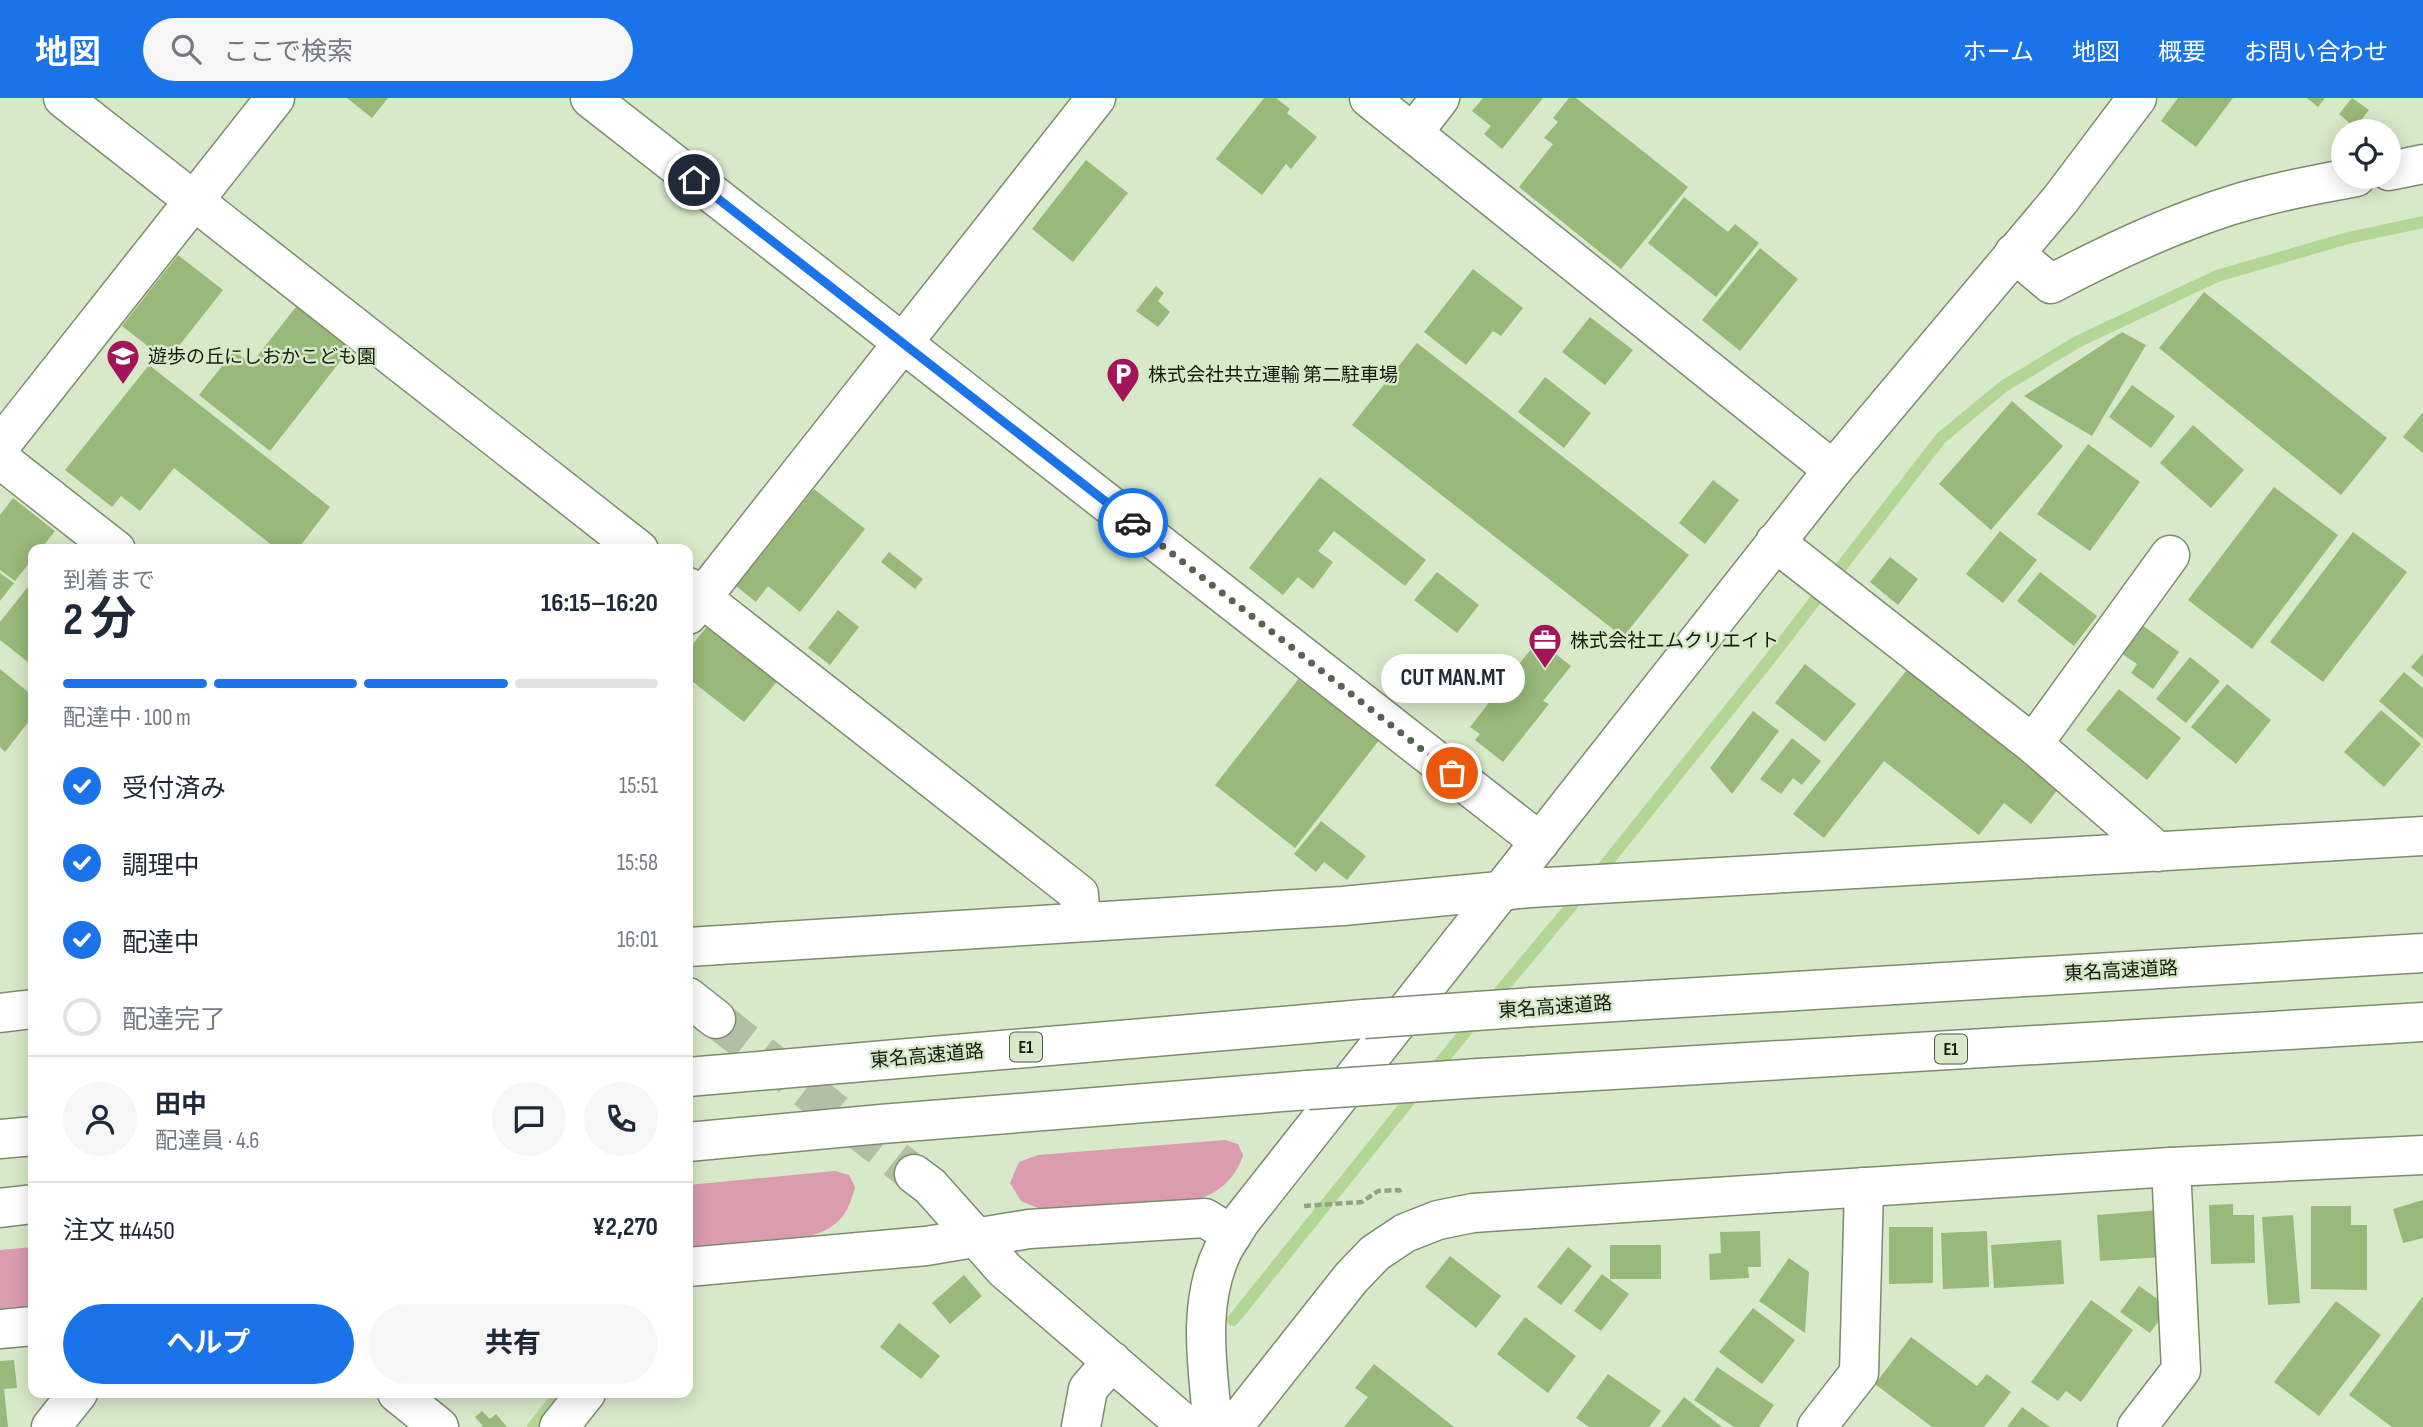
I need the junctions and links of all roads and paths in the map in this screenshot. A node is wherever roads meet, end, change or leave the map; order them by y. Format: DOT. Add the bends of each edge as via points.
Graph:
graph roads {
  1 [pos="63,98"];
  2 [pos="275,98"];
  3 [pos="590,98"];
  4 [pos="1096,98"];
  5 [pos="1369,98"];
  6 [pos="1440,98"];
  7 [pos="2137,98"];
  8 [pos="1413,133"];
  9 [pos="2423,164"];
  10 [pos="2401,169"];
  11 [pos="2331,182"];
  12 [pos="194,201"];
  13 [pos="2014,254"];
  14 [pos="902,343"];
  15 [pos="0,446"];
  16 [pos="0,459"];
  17 [pos="1833,470"];
  18 [pos="108,544"];
  19 [pos="631,544"];
  20 [pos="1788,551"];
  21 [pos="2170,555"];
  22 [pos="693,599"];
  23 [pos="693,601"];
  24 [pos="2034,744"];
  25 [pos="2423,836"];
  26 [pos="1540,842"];
  27 [pos="2158,852"];
  28 [pos="1516,888"];
  29 [pos="1081,922"];
  30 [pos="693,947"];
  31 [pos="2423,953"];
  32 [pos="28,1010"];
  33 [pos="0,1013"];
  34 [pos="2423,1022"];
  35 [pos="693,1077"];
  36 [pos="28,1136"];
  37 [pos="0,1139"];
  38 [pos="693,1142"];
  39 [pos="2423,1155"];
  40 [pos="2171,1167"];
  41 [pos="914,1174"];
  42 [pos="1864,1187"];
  43 [pos="1401,1195"];
  44 [pos="28,1205"];
  45 [pos="1301,1206"];
  46 [pos="0,1208"];
  47 [pos="1232,1234"];
  48 [pos="977,1238"];
  49 [pos="693,1267"];
  50 [pos="28,1326"];
  51 [pos="0,1329"];
  52 [pos="1112,1362"];
  53 [pos="74,1398"];
  54 [pos="403,1398"];
  55 [pos="582,1398"];
  56 [pos="1199,1418"];
  57 [pos="51,1427"];
  58 [pos="439,1427"];
  59 [pos="559,1427"];
  60 [pos="1081,1427"];
  61 [pos="1233,1427"];
  62 [pos="1817,1427"];
  63 [pos="2137,1427"];
  1 -- 12 [label="main road"];
  2 -- 12 [label="main road"];
  3 -- 14 [label="main road"];
  4 -- 14 [label="main road"];
  5 -- 8 [label="main road"];
  6 -- 8 [label="main road"];
  7 -- 13 [label="main road"];
  8 -- 17 [label="main road"];
  9 -- 10 [label="main road"];
  11 -- 13 [label="main road" via="2265,196 2189,220 2105,255 2051,284"];
  12 -- 15 [label="main road"];
  12 -- 19 [label="main road"];
  13 -- 17 [label="main road"];
  14 -- 22 [label="main road"];
  14 -- 26 [label="main road"];
  16 -- 18 [label="main road"];
  17 -- 20 [label="main road"];
  20 -- 24 [label="main road"];
  20 -- 26 [label="main road"];
  21 -- 24 [label="main road"];
  23 -- 29 [label="main road" via="1079,894"];
  24 -- 27 [label="main road"];
  25 -- 27 [label="main road"];
  26 -- 28 [label="main road"];
  27 -- 28 [label="main road"];
  28 -- 29 [label="main road" via="1343,906"];
  28 -- 47 [label="main road"];
  29 -- 30 [label="main road"];
  31 -- 35 [label="main road, 東名高速道路 / E1, bridge" via="1532,1007"];
  32 -- 33 [label="main road"];
  34 -- 38 [label="main road, E1, bridge" via="1479,1078"];
  36 -- 37 [label="main road"];
  39 -- 40 [label="main road"];
  40 -- 42 [label="main road"];
  40 -- 63 [label="main road" via="2181,1370"];
  41 -- 48 [label="main road"];
  42 -- 61 [label="main road" via="1473,1213 1438,1220 1385,1246 1351,1278"];
  42 -- 62 [label="main road" via="1859,1373"];
  43 -- 45 [label="path" via="1399,1190 1378,1191 1362,1202"];
  44 -- 46 [label="main road"];
  47 -- 48 [label="main road" via="1205,1218 1029,1229"];
  47 -- 56 [label="main road" via="1212,1277 1206,1306"];
  48 -- 49 [label="main road"];
  48 -- 52 [label="main road" via="1005,1270"];
  50 -- 51 [label="main road"];
  52 -- 56 [label="main road" via="1142,1388"];
  52 -- 60 [label="main road" via="1088,1390"];
  53 -- 57 [label="main road"];
  54 -- 58 [label="main road"];
  55 -- 59 [label="main road"];
}
